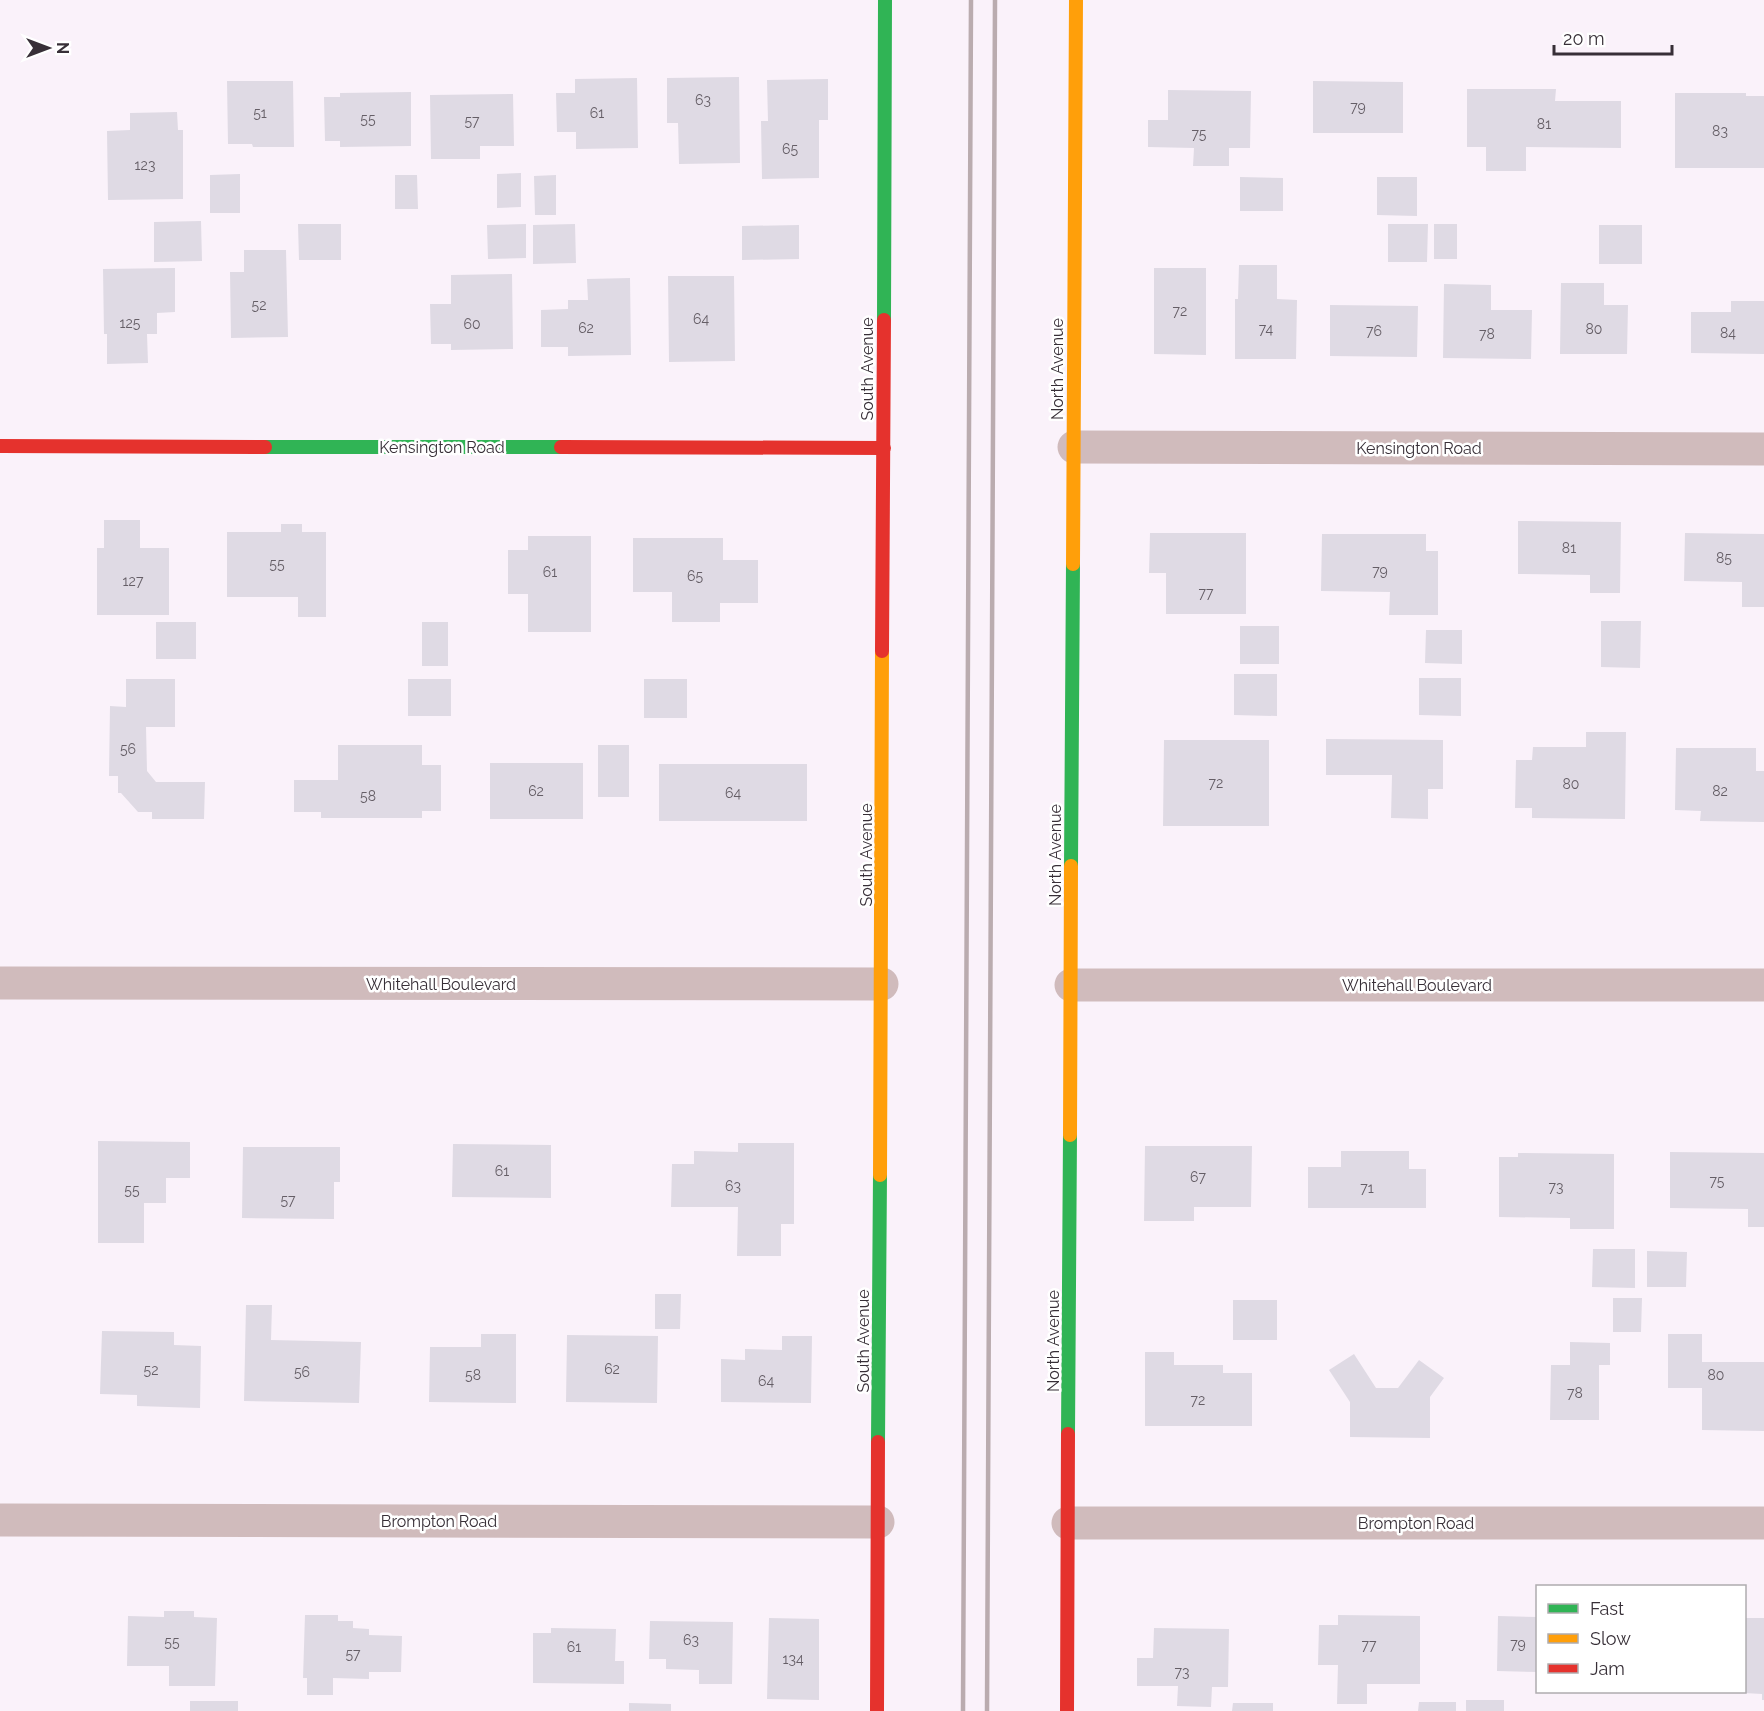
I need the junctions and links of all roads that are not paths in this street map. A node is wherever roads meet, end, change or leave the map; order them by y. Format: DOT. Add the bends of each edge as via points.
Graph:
graph roads {
  1 [pos="885,0"];
  2 [pos="1076,0"];
  3 [pos="0,446"];
  4 [pos="1074,447"];
  5 [pos="884,448"];
  6 [pos="1764,449"];
  7 [pos="0,983"];
  8 [pos="882,984"];
  9 [pos="1071,985"];
  10 [pos="1764,986"];
  11 [pos="0,1520"];
  12 [pos="878,1522"];
  13 [pos="1068,1523"];
  14 [pos="1764,1523"];
  15 [pos="877,1711"];
  16 [pos="1067,1711"];
  1 -- 5 [label="street, South Avenue"];
  2 -- 4 [label="street, North Avenue"];
  3 -- 5 [label="street, Kensington Road"];
  4 -- 6 [label="street, Kensington Road"];
  4 -- 9 [label="street, North Avenue"];
  5 -- 8 [label="street, South Avenue"];
  7 -- 8 [label="street, Whitehall Boulevard"];
  8 -- 12 [label="street, South Avenue"];
  9 -- 10 [label="street, Whitehall Boulevard"];
  9 -- 13 [label="street, North Avenue"];
  11 -- 12 [label="street, Brompton Road"];
  12 -- 15 [label="street, South Avenue"];
  13 -- 14 [label="street, Brompton Road"];
  13 -- 16 [label="street, North Avenue"];
}
